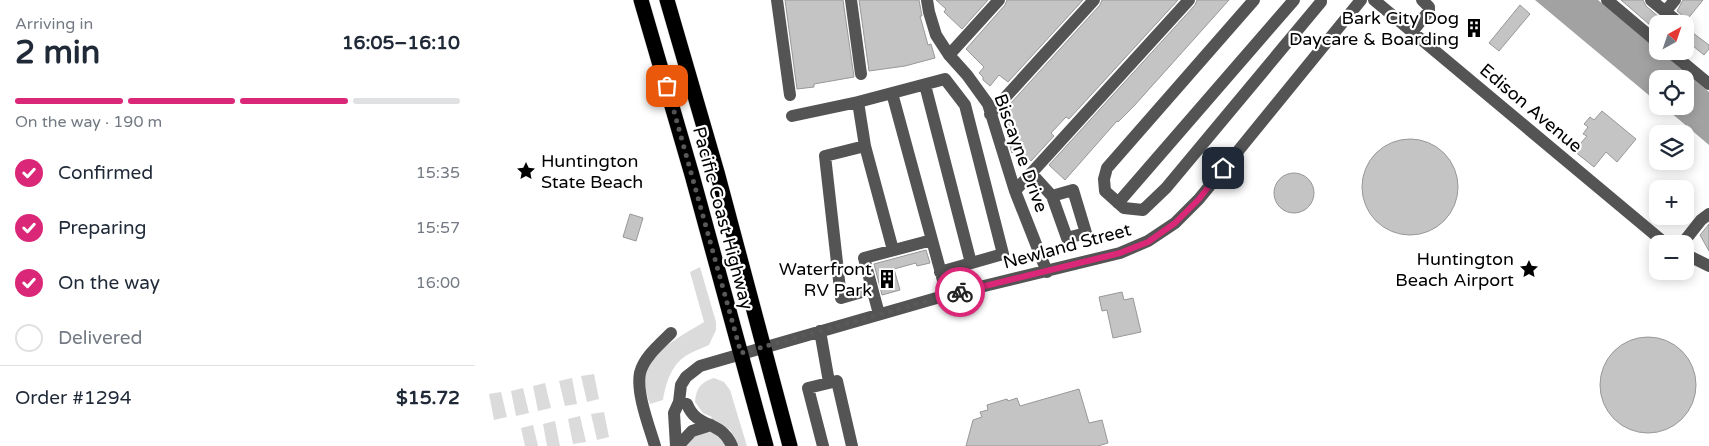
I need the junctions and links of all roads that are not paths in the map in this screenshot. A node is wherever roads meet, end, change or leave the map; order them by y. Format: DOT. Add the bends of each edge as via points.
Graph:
graph roads {
  1 [pos="641,0"];
  2 [pos="667,0"];
  3 [pos="777,0"];
  4 [pos="851,0"];
  5 [pos="927,0"];
  6 [pos="999,0"];
  7 [pos="1094,0"];
  8 [pos="1189,0"];
  9 [pos="1253,0"];
  10 [pos="1293,0"];
  11 [pos="1321,0"];
  12 [pos="1361,0"];
  13 [pos="1374,0"];
  14 [pos="1422,0"];
  15 [pos="1607,0"];
  16 [pos="1651,0"];
  17 [pos="1675,0"];
  18 [pos="1665,12"];
  19 [pos="1669,15"];
  20 [pos="1412,32"];
  21 [pos="1649,35"];
  22 [pos="949,55"];
  23 [pos="1680,60"];
  24 [pos="861,74"];
  25 [pos="1709,84"];
  26 [pos="925,85"];
  27 [pos="892,93"];
  28 [pos="790,95"];
  29 [pos="858,102"];
  30 [pos="990,114"];
  31 [pos="791,116"];
  32 [pos="865,146"];
  33 [pos="1031,173"];
  34 [pos="1015,191"];
  35 [pos="1052,196"];
  36 [pos="1118,203"];
  37 [pos="1709,214"];
  38 [pos="1655,235"];
  39 [pos="1689,235"];
  40 [pos="931,240"];
  41 [pos="893,250"];
  42 [pos="1694,258"];
  43 [pos="971,263"];
  44 [pos="1709,266"];
  45 [pos="941,272"];
  46 [pos="1047,272"];
  47 [pos="872,289"];
  48 [pos="947,295"];
  49 [pos="879,314"];
  50 [pos="820,331"];
  51 [pos="671,333"];
  52 [pos="763,347"];
  53 [pos="741,353"];
  54 [pos="829,382"];
  55 [pos="679,402"];
  56 [pos="711,426"];
  57 [pos="655,446"];
  58 [pos="677,446"];
  59 [pos="732,446"];
  60 [pos="766,446"];
  61 [pos="791,446"];
  62 [pos="823,446"];
  63 [pos="851,446"];
  1 -- 53 [label="highway, Pacific Coast Highway"];
  2 -- 52 [label="highway, Pacific Coast Highway"];
  3 -- 28 [label="street"];
  4 -- 24 [label="street"];
  5 -- 22 [label="street, Biscayne Drive" via="936,35"];
  6 -- 22 [label="street"];
  7 -- 30 [label="street"];
  8 -- 33 [label="street"];
  9 -- 36 [label="street" via="1107,168 1105,191"];
  10 -- 36 [label="street"];
  11 -- 36 [label="street" via="1166,188 1143,210 1125,208"];
  12 -- 46 [label="street, Newland Street" via="1199,199 1175,223 1148,242 1120,253"];
  13 -- 20 [label="street, Edison Avenue"];
  14 -- 20 [label="street" via="1429,11"];
  15 -- 21 [label="street"];
  16 -- 18 [label="street"];
  17 -- 18 [label="street"];
  18 -- 19 [label="street"];
  20 -- 38 [label="street, Edison Avenue"];
  22 -- 30 [label="street, Biscayne Drive" via="982,94"];
  23 -- 25 [label="street"];
  26 -- 27 [label="street"];
  26 -- 43 [label="street"];
  26 -- 43 [label="street" via="945,79 965,105 1003,254"];
  27 -- 29 [label="street"];
  27 -- 40 [label="street"];
  29 -- 31 [label="street"];
  29 -- 32 [label="street"];
  30 -- 34 [label="street, Biscayne Drive"];
  32 -- 41 [label="street"];
  32 -- 47 [label="street" via="825,156 841,298"];
  33 -- 34 [label="street"];
  33 -- 35 [label="street"];
  34 -- 46 [label="street, Biscayne Drive"];
  37 -- 39 [label="street"];
  40 -- 41 [label="street"];
  40 -- 45 [label="street"];
  41 -- 47 [label="street" via="864,258"];
  42 -- 44 [label="street"];
  43 -- 45 [label="street"];
  45 -- 48 [label="street"];
  46 -- 48 [label="street, Newland Street"];
  47 -- 49 [label="street"];
  48 -- 49 [label="street, Newland Street"];
  49 -- 50 [label="street, Newland Street"];
  50 -- 52 [label="street, Newland Street"];
  50 -- 54 [label="street"];
  51 -- 57 [label="street" via="646,360 639,385"];
  52 -- 53 [label="street, Newland Street"];
  52 -- 61 [label="highway, Pacific Coast Highway"];
  53 -- 55 [label="street, Newland Street" via="692,371 681,385"];
  53 -- 60 [label="highway, Pacific Coast Highway"];
  54 -- 62 [label="street" via="808,388"];
  54 -- 63 [label="street" via="837,380"];
  55 -- 56 [label="street" via="687,404 689,412"];
  55 -- 58 [label="street, Newland Street" via="674,413"];
  56 -- 58 [label="street" via="691,431"];
  56 -- 59 [label="street" via="724,432"];
}
